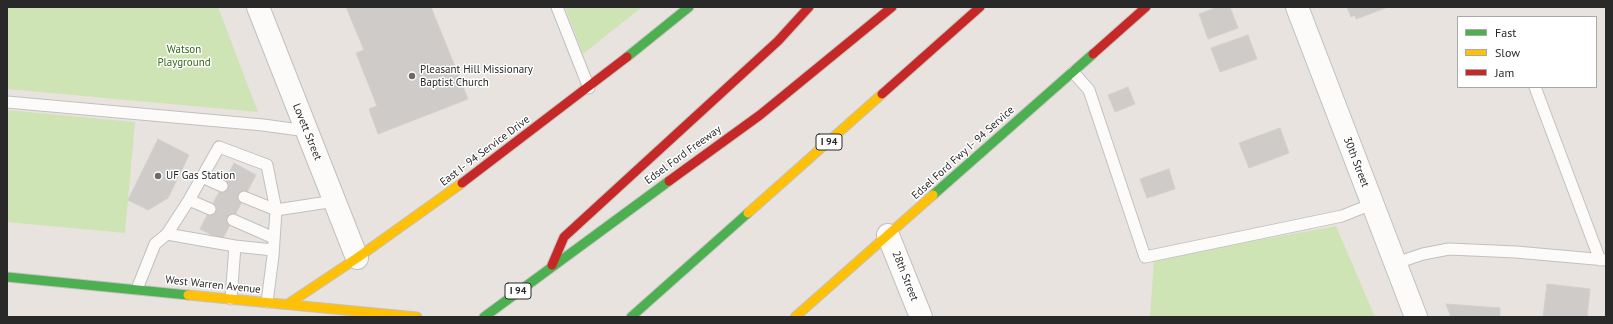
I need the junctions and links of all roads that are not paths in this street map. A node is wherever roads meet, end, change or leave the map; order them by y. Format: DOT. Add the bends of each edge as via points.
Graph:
graph roads {
  1 [pos="258,7"];
  2 [pos="557,7"];
  3 [pos="690,7"];
  4 [pos="809,7"];
  5 [pos="892,7"];
  6 [pos="980,7"];
  7 [pos="1146,7"];
  8 [pos="1296,7"];
  9 [pos="1073,72"];
  10 [pos="589,88"];
  11 [pos="1535,88"];
  12 [pos="7,102"];
  13 [pos="307,131"];
  14 [pos="202,177"];
  15 [pos="222,186"];
  16 [pos="244,197"];
  17 [pos="189,200"];
  18 [pos="335,201"];
  19 [pos="1372,204"];
  20 [pos="210,209"];
  21 [pos="276,210"];
  22 [pos="233,220"];
  23 [pos="166,234"];
  24 [pos="888,235"];
  25 [pos="274,238"];
  26 [pos="235,246"];
  27 [pos="273,250"];
  28 [pos="357,258"];
  29 [pos="1603,260"];
  30 [pos="1396,264"];
  31 [pos="552,266"];
  32 [pos="7,277"];
  33 [pos="136,289"];
  34 [pos="231,299"];
  35 [pos="267,302"];
  36 [pos="288,304"];
  37 [pos="417,317"];
  38 [pos="484,317"];
  39 [pos="631,317"];
  40 [pos="795,317"];
  41 [pos="921,317"];
  42 [pos="1416,317"];
  1 -- 13 [label="street, Lovett Street"];
  2 -- 10 [label="lane"];
  3 -- 10 [label="main road, East I- 94 Service Drive"];
  4 -- 31 [label="main road" via="778,41 564,237"];
  5 -- 31 [label="main road, Edsel Ford Freeway / I 94" via="760,115"];
  6 -- 39 [label="main road, I 94"];
  7 -- 9 [label="main road, Edsel Ford Fwy I- 94 Service"];
  8 -- 19 [label="street, 30th Street"];
  9 -- 19 [label="lane" via="1089,90 1145,257 1342,216"];
  9 -- 24 [label="main road, Edsel Ford Fwy I- 94 Service"];
  10 -- 28 [label="main road, East I- 94 Service Drive"];
  11 -- 29 [label="lane"];
  12 -- 13 [label="lane"];
  13 -- 18 [label="street, Lovett Street"];
  14 -- 15 [label="lane"];
  14 -- 17 [label="lane"];
  14 -- 21 [label="lane" via="219,147 267,166"];
  16 -- 21 [label="lane"];
  17 -- 20 [label="lane"];
  17 -- 23 [label="lane"];
  18 -- 21 [label="lane"];
  18 -- 28 [label="street, Lovett Street"];
  19 -- 30 [label="street, 30th Street"];
  21 -- 25 [label="lane"];
  22 -- 25 [label="lane"];
  23 -- 26 [label="lane"];
  23 -- 33 [label="lane" via="155,244"];
  24 -- 40 [label="main road, Edsel Ford Fwy I- 94 Service"];
  24 -- 41 [label="street, 28th Street"];
  25 -- 27 [label="lane"];
  26 -- 27 [label="lane"];
  26 -- 34 [label="lane"];
  27 -- 35 [label="lane"];
  28 -- 36 [label="main road, East I- 94 Service Drive"];
  29 -- 30 [label="lane" via="1449,249 1423,254"];
  30 -- 42 [label="street, 30th Street"];
  31 -- 38 [label="main road, Edsel Ford Freeway / I 94"];
  32 -- 33 [label="main road, West Warren Avenue"];
  33 -- 34 [label="main road, West Warren Avenue"];
  34 -- 35 [label="main road, West Warren Avenue"];
  35 -- 36 [label="main road, West Warren Avenue"];
  36 -- 37 [label="main road, West Warren Avenue"];
}
